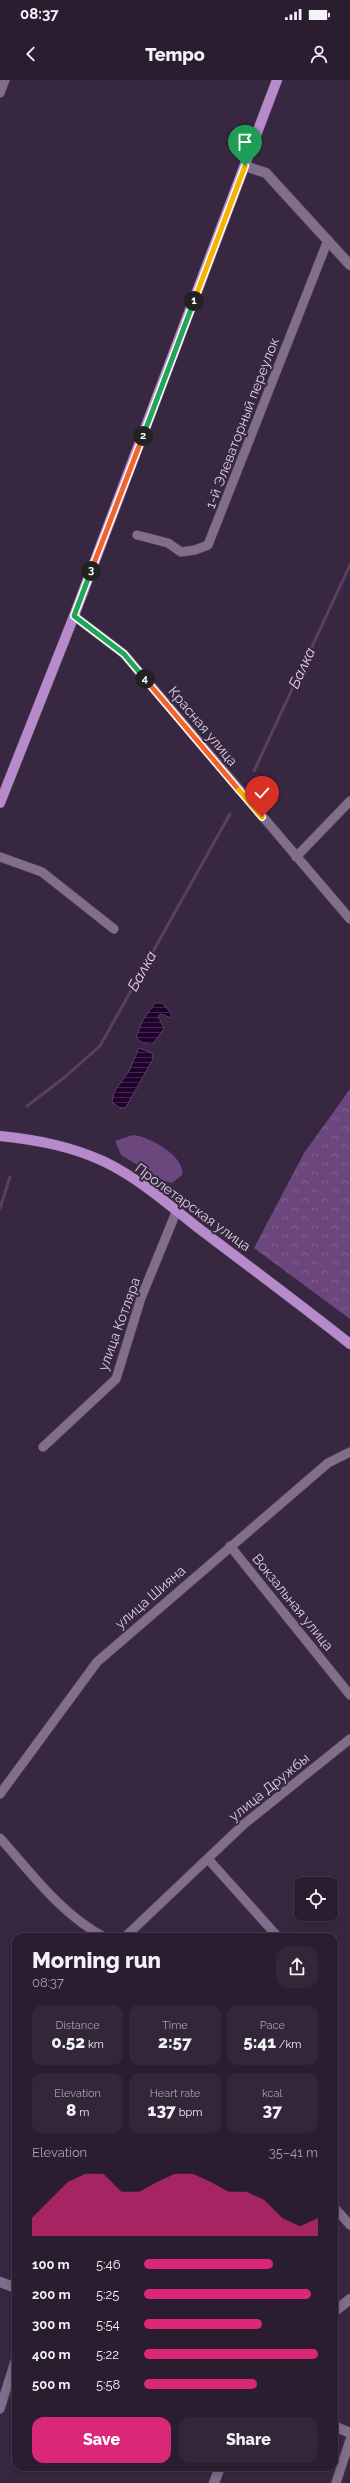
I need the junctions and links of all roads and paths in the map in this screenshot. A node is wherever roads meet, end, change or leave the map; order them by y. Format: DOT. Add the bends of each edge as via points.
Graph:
graph roads {
  1 [pos="5,80"];
  2 [pos="277,80"];
  3 [pos="0,93"];
  4 [pos="245,166"];
  5 [pos="328,240"];
  6 [pos="350,265"];
  7 [pos="137,535"];
  8 [pos="74,616"];
  9 [pos="350,801"];
  10 [pos="0,803"];
  11 [pos="0,857"];
  12 [pos="296,857"];
  13 [pos="350,918"];
  14 [pos="114,929"];
  15 [pos="0,1136"];
  16 [pos="177,1210"];
  17 [pos="350,1344"];
  18 [pos="43,1447"];
  19 [pos="350,1452"];
  20 [pos="230,1546"];
  21 [pos="350,1695"];
  22 [pos="350,1739"];
  23 [pos="0,1794"];
  24 [pos="0,1838"];
  25 [pos="208,1859"];
  26 [pos="96,1933"];
  27 [pos="129,1933"];
  28 [pos="274,1933"];
  29 [pos="338,2212"];
  30 [pos="350,2226"];
  31 [pos="0,2282"];
  32 [pos="12,2286"];
  33 [pos="350,2299"];
  34 [pos="338,2309"];
  35 [pos="12,2371"];
  36 [pos="0,2409"];
  37 [pos="338,2428"];
  38 [pos="350,2433"];
  39 [pos="350,2440"];
  40 [pos="218,2471"];
  41 [pos="214,2483"];
  42 [pos="336,2483"];
  1 -- 3 [label="street"];
  2 -- 4 [label="main road"];
  4 -- 5 [label="main road" via="266,173"];
  4 -- 8 [label="main road"];
  5 -- 6 [label="main road"];
  5 -- 7 [label="street, 1-й Элеваторный переулок" via="208,545 181,552 162,541"];
  8 -- 10 [label="main road"];
  8 -- 12 [label="street, Красная улица" via="124,654"];
  9 -- 12 [label="street"];
  11 -- 14 [label="street" via="42,872"];
  12 -- 13 [label="street, Красная улица"];
  15 -- 16 [label="main road, Пролетарская улица" via="42,1140 84,1154 126,1174"];
  16 -- 17 [label="main road, Пролетарская улица"];
  16 -- 18 [label="street, улица Котляра" via="141,1298 116,1379"];
  19 -- 20 [label="street, улица Шияна" via="328,1463"];
  20 -- 21 [label="street, Вокзальная улица"];
  20 -- 23 [label="street, улица Шияна" via="97,1662"];
  22 -- 25 [label="street, улица Дружбы" via="243,1825"];
  24 -- 26 [label="street" via="60,1906"];
  25 -- 27 [label="street, улица Дружбы"];
  25 -- 28 [label="street"];
  29 -- 30 [label="street"];
  31 -- 32 [label="main road"];
  33 -- 34 [label="main road"];
  35 -- 36 [label="street"];
  37 -- 38 [label="main road"];
  39 -- 42 [label="street"];
  40 -- 41 [label="main road"];
}
